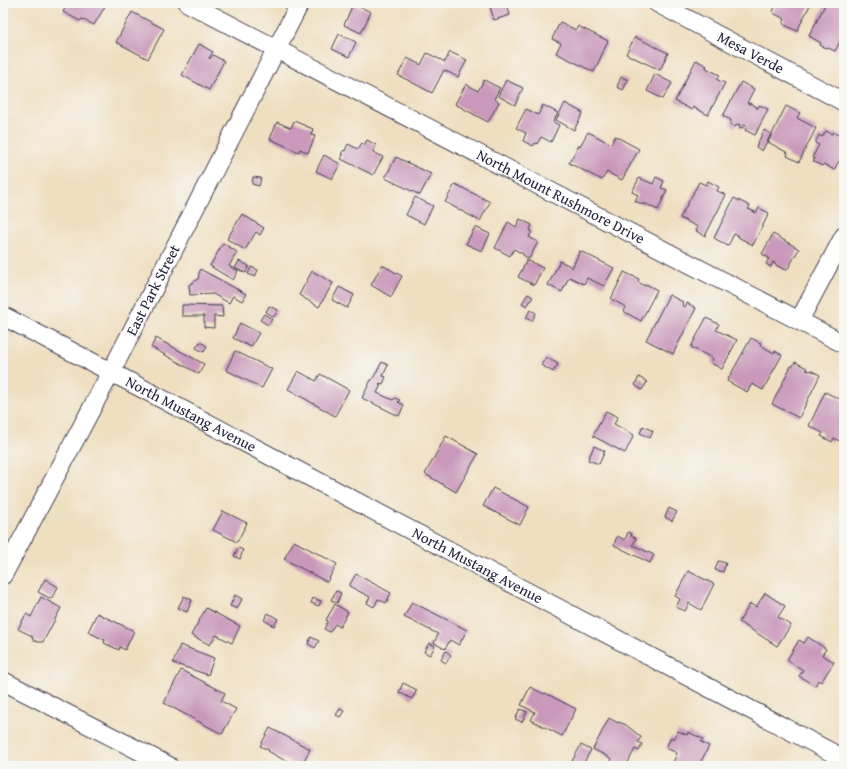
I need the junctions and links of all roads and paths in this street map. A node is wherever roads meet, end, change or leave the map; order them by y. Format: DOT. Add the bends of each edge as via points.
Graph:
graph roads {
  1 [pos="188,3"];
  2 [pos="300,3"];
  3 [pos="657,3"];
  4 [pos="276,49"];
  5 [pos="844,102"];
  6 [pos="844,236"];
  7 [pos="3,316"];
  8 [pos="799,321"];
  9 [pos="844,344"];
  10 [pos="111,372"];
  11 [pos="3,575"];
  12 [pos="3,681"];
  13 [pos="844,759"];
  14 [pos="169,766"];
  1 -- 4 [label="street, North Mount Rushmore Drive"];
  2 -- 4 [label="street, East Park Street"];
  3 -- 5 [label="street, Mesa Verde"];
  4 -- 8 [label="street, North Mount Rushmore Drive"];
  4 -- 10 [label="street, East Park Street"];
  6 -- 8 [label="street"];
  7 -- 10 [label="street, North Mustang Avenue"];
  8 -- 9 [label="street, North Mount Rushmore Drive"];
  10 -- 11 [label="street, East Park Street"];
  10 -- 13 [label="street, North Mustang Avenue"];
  12 -- 14 [label="street"];
}
